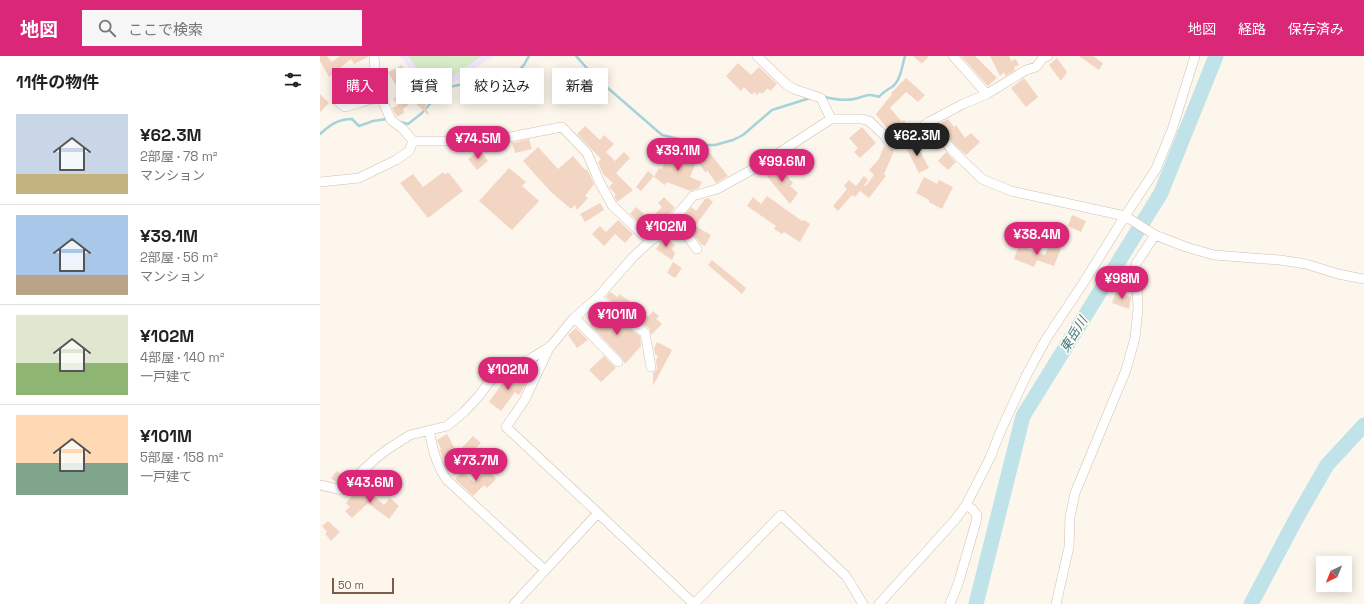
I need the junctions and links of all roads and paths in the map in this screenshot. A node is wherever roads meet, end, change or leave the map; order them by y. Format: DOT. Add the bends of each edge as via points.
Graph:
graph roads {
  1 [pos="374,56"];
  2 [pos="757,56"];
  3 [pos="954,56"];
  4 [pos="1048,56"];
  5 [pos="1192,58"];
  6 [pos="375,68"];
  7 [pos="987,94"];
  8 [pos="342,104"];
  9 [pos="356,104"];
  10 [pos="384,104"];
  11 [pos="831,119"];
  12 [pos="929,122"];
  13 [pos="413,141"];
  14 [pos="320,182"];
  15 [pos="1125,216"];
  16 [pos="672,220"];
  17 [pos="1156,235"];
  18 [pos="654,239"];
  19 [pos="697,249"];
  20 [pos="1364,280"];
  21 [pos="597,298"];
  22 [pos="575,318"];
  23 [pos="551,346"];
  24 [pos="618,362"];
  25 [pos="651,367"];
  26 [pos="429,431"];
  27 [pos="320,485"];
  28 [pos="966,505"];
  29 [pos="598,513"];
  30 [pos="545,570"];
  31 [pos="514,604"];
  32 [pos="694,604"];
  33 [pos="863,604"];
  34 [pos="879,604"];
  35 [pos="950,604"];
  36 [pos="1056,604"];
  1 -- 6 [label="street"];
  2 -- 11 [label="street" via="787,85 822,98"];
  3 -- 7 [label="street"];
  4 -- 7 [label="street" via="1036,67 1026,70"];
  5 -- 15 [label="street" via="1172,130 1156,169"];
  7 -- 12 [label="street"];
  8 -- 9 [label="street" via="345,107"];
  10 -- 13 [label="street" via="391,120"];
  11 -- 12 [label="street" via="854,118 869,121 894,145"];
  11 -- 16 [label="street" via="757,167 717,188 693,196"];
  12 -- 15 [label="street" via="952,150 982,179 1010,191"];
  13 -- 14 [label="street" via="409,151 396,160 359,178"];
  13 -- 18 [label="street" via="489,141 562,127 587,153 612,205 643,235"];
  15 -- 17 [label="street"];
  15 -- 28 [label="street" via="1046,339"];
  16 -- 18 [label="street"];
  16 -- 19 [label="street"];
  17 -- 20 [label="street" via="1214,255 1306,264"];
  17 -- 36 [label="street" via="1136,264 1136,338 1115,398 1075,493 1070,518 1069,547"];
  18 -- 21 [label="street" via="633,257"];
  21 -- 22 [label="street"];
  21 -- 25 [label="street" via="649,336"];
  22 -- 23 [label="street"];
  22 -- 24 [label="street"];
  23 -- 26 [label="street" via="490,381 464,412 447,426"];
  23 -- 29 [label="street" via="524,401 506,427"];
  26 -- 27 [label="street" via="410,435 388,449 370,464 348,489"];
  26 -- 30 [label="street" via="441,472"];
  28 -- 34 [label="street"];
  28 -- 35 [label="street" via="976,515 976,522"];
  29 -- 30 [label="street"];
  29 -- 32 [label="street"];
  30 -- 31 [label="street"];
  32 -- 33 [label="street" via="781,515 846,576"];
}
